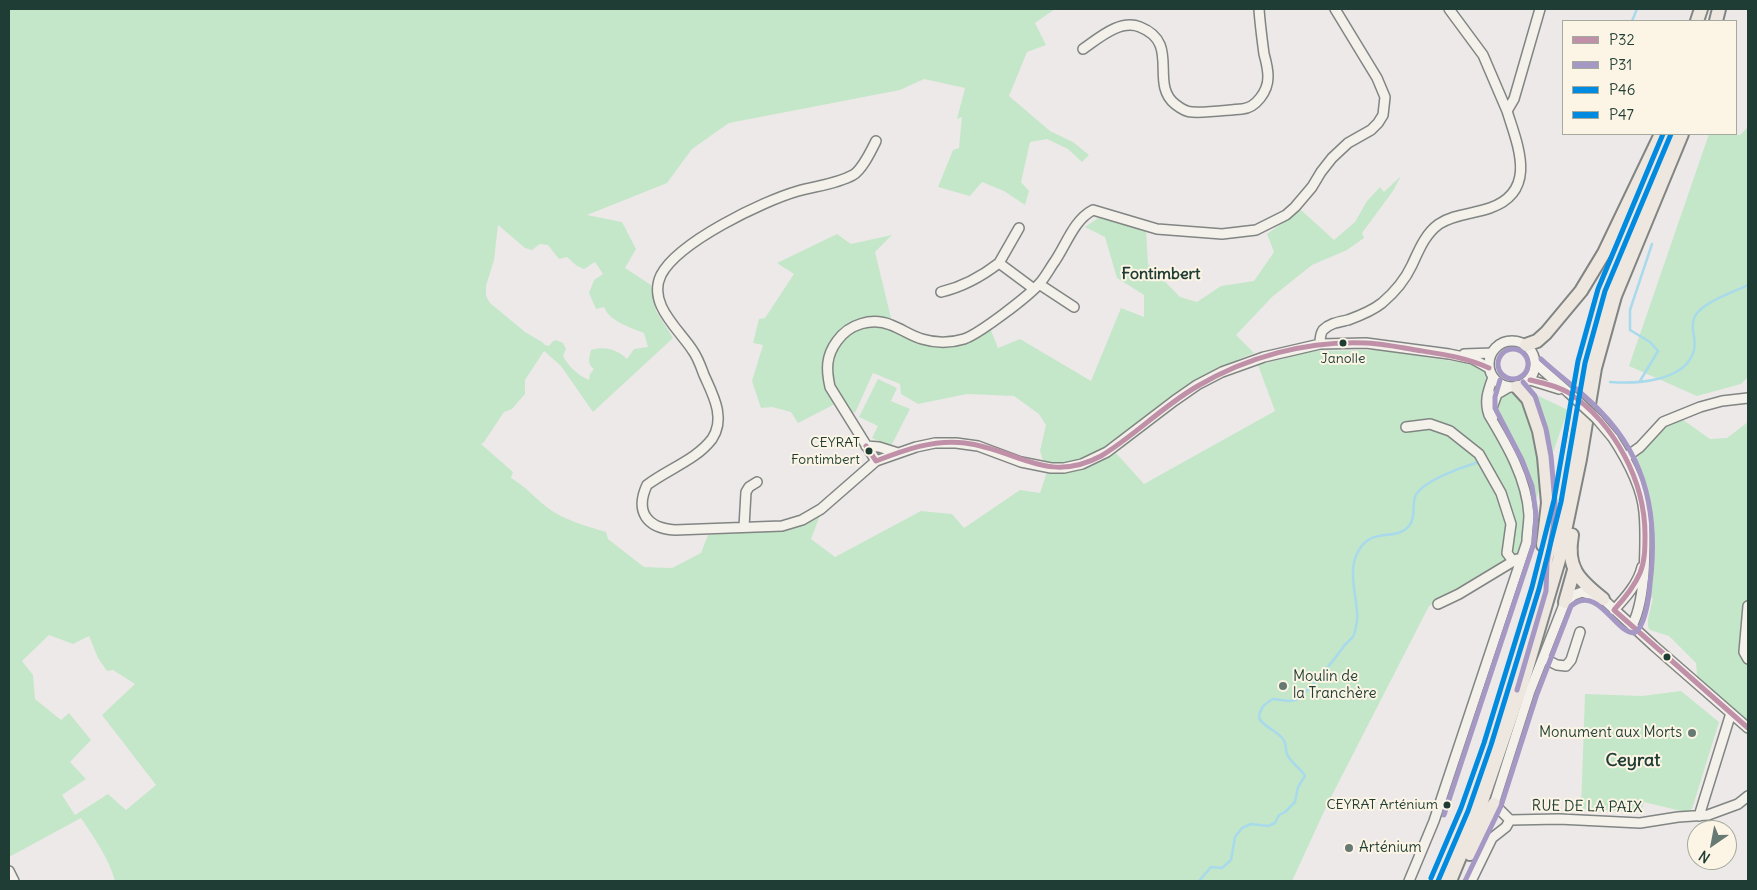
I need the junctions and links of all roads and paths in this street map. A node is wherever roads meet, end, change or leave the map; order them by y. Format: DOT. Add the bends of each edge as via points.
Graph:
graph roads {
  1 [pos="1260,9"];
  2 [pos="1335,9"];
  3 [pos="1450,9"];
  4 [pos="1540,9"];
  5 [pos="1082,49"];
  6 [pos="1507,111"];
  7 [pos="1661,135"];
  8 [pos="1671,135"];
  9 [pos="1682,135"];
  10 [pos="876,141"];
  11 [pos="1019,228"];
  12 [pos="999,263"];
  13 [pos="1036,286"];
  14 [pos="941,292"];
  15 [pos="1074,307"];
  16 [pos="1320,344"];
  17 [pos="1526,346"];
  18 [pos="1492,353"];
  19 [pos="1449,354"];
  20 [pos="1536,364"];
  21 [pos="1489,368"];
  22 [pos="1493,378"];
  23 [pos="1530,380"];
  24 [pos="1513,387"];
  25 [pos="1568,393"];
  26 [pos="1748,398"];
  27 [pos="1494,424"];
  28 [pos="1406,427"];
  29 [pos="866,446"];
  30 [pos="898,452"];
  31 [pos="1626,457"];
  32 [pos="1580,459"];
  33 [pos="876,462"];
  34 [pos="757,482"];
  35 [pos="744,527"];
  36 [pos="1646,550"];
  37 [pos="1517,559"];
  38 [pos="1574,570"];
  39 [pos="1539,589"];
  40 [pos="1603,599"];
  41 [pos="1565,602"];
  42 [pos="1438,604"];
  43 [pos="1748,606"];
  44 [pos="1614,610"];
  45 [pos="1632,626"];
  46 [pos="1580,632"];
  47 [pos="1543,658"];
  48 [pos="1748,659"];
  49 [pos="1731,712"];
  50 [pos="1748,728"];
  51 [pos="1748,796"];
  52 [pos="1494,804"];
  53 [pos="1698,816"];
  54 [pos="1510,820"];
  55 [pos="9,871"];
  56 [pos="14,881"];
  57 [pos="1409,881"];
  58 [pos="1438,881"];
  59 [pos="1450,881"];
  60 [pos="1457,881"];
  61 [pos="1471,881"];
  1 -- 5 [label="street" via="1268,78 1260,99 1247,108 1191,112 1180,108 1171,101 1164,85 1164,56 1160,43 1140,27 1127,25 1111,30"];
  2 -- 13 [label="street" via="1377,78 1385,97 1383,114 1371,130 1348,143 1332,158 1295,207 1256,230 1222,234 1157,228 1093,210 1079,221"];
  3 -- 6 [label="street" via="1482,55"];
  4 -- 6 [label="street" via="1514,100"];
  6 -- 16 [label="street" via="1522,174 1506,200 1440,224 1421,245 1392,295 1364,313 1328,326 1322,331"];
  7 -- 17 [label="highway" via="1604,253 1581,291 1546,333"];
  8 -- 39 [label="highway" via="1605,291 1585,363 1574,439"];
  9 -- 32 [label="highway" via="1615,296 1595,368"];
  10 -- 35 [label="street" via="854,175 796,191 726,221 681,252 661,276 657,291 665,314 694,352 718,404 718,418 713,437 705,447 647,485 642,507 652,524 662,530"];
  11 -- 12 [label="street"];
  12 -- 13 [label="street"];
  12 -- 14 [label="street" via="970,282"];
  13 -- 15 [label="street"];
  13 -- 29 [label="street" via="979,332 964,339 923,340 879,322 858,324 840,337 827,362 830,387"];
  16 -- 19 [label="street" via="1366,343"];
  16 -- 30 [label="street" via="1264,357 1222,372 1174,401 1107,452 1082,464 1064,468 1036,465 978,446 956,443 935,443"];
  17 -- 18 [label="street" via="1520,342 1506,342"];
  17 -- 20 [label="street"];
  18 -- 19 [label="street"];
  18 -- 21 [label="street"];
  19 -- 21 [label="street"];
  20 -- 23 [label="street"];
  20 -- 25 [label="street"];
  21 -- 22 [label="street"];
  22 -- 24 [label="street" via="1503,386"];
  22 -- 27 [label="street" via="1486,395 1486,407"];
  23 -- 24 [label="street"];
  23 -- 25 [label="street"];
  24 -- 27 [label="street" via="1497,394 1492,408"];
  24 -- 39 [label="highway" via="1528,399 1544,456 1548,503"];
  25 -- 31 [label="street, bridge" via="1597,418"];
  26 -- 31 [label="street" via="1700,406 1663,422"];
  27 -- 37 [label="street" via="1518,469 1526,493 1529,514 1527,542"];
  28 -- 37 [label="street" via="1430,424 1450,431 1479,454 1501,492 1511,524 1507,552"];
  29 -- 30 [label="street"];
  29 -- 33 [label="street"];
  30 -- 33 [label="street"];
  31 -- 36 [label="street" via="1644,510"];
  32 -- 38 [label="highway" via="1581,486 1570,545"];
  32 -- 59 [label="highway" via="1559,560 1524,675 1478,813"];
  33 -- 35 [label="street" via="821,510 802,520 782,526"];
  34 -- 35 [label="street" via="746,492"];
  36 -- 44 [label="street" via="1640,573"];
  36 -- 45 [label="street" via="1642,589"];
  37 -- 42 [label="street"];
  37 -- 57 [label="street" via="1434,822"];
  38 -- 40 [label="highway" via="1586,586"];
  38 -- 41 [label="highway"];
  39 -- 58 [label="highway" via="1492,745"];
  40 -- 41 [label="street" via="1582,592"];
  40 -- 44 [label="street"];
  41 -- 47 [label="street"];
  43 -- 48 [label="street" via="1744,652"];
  44 -- 45 [label="street"];
  45 -- 49 [label="street"];
  46 -- 47 [label="street" via="1566,666"];
  47 -- 52 [label="street"];
  49 -- 50 [label="street"];
  49 -- 53 [label="street"];
  51 -- 53 [label="street, RUE DE LA PAIX" via="1738,804"];
  52 -- 54 [label="street"];
  52 -- 60 [label="highway"];
  53 -- 54 [label="street, RUE DE LA PAIX" via="1640,823"];
  54 -- 61 [label="street" via="1506,828 1492,838"];
  55 -- 56 [label="street"];
}
